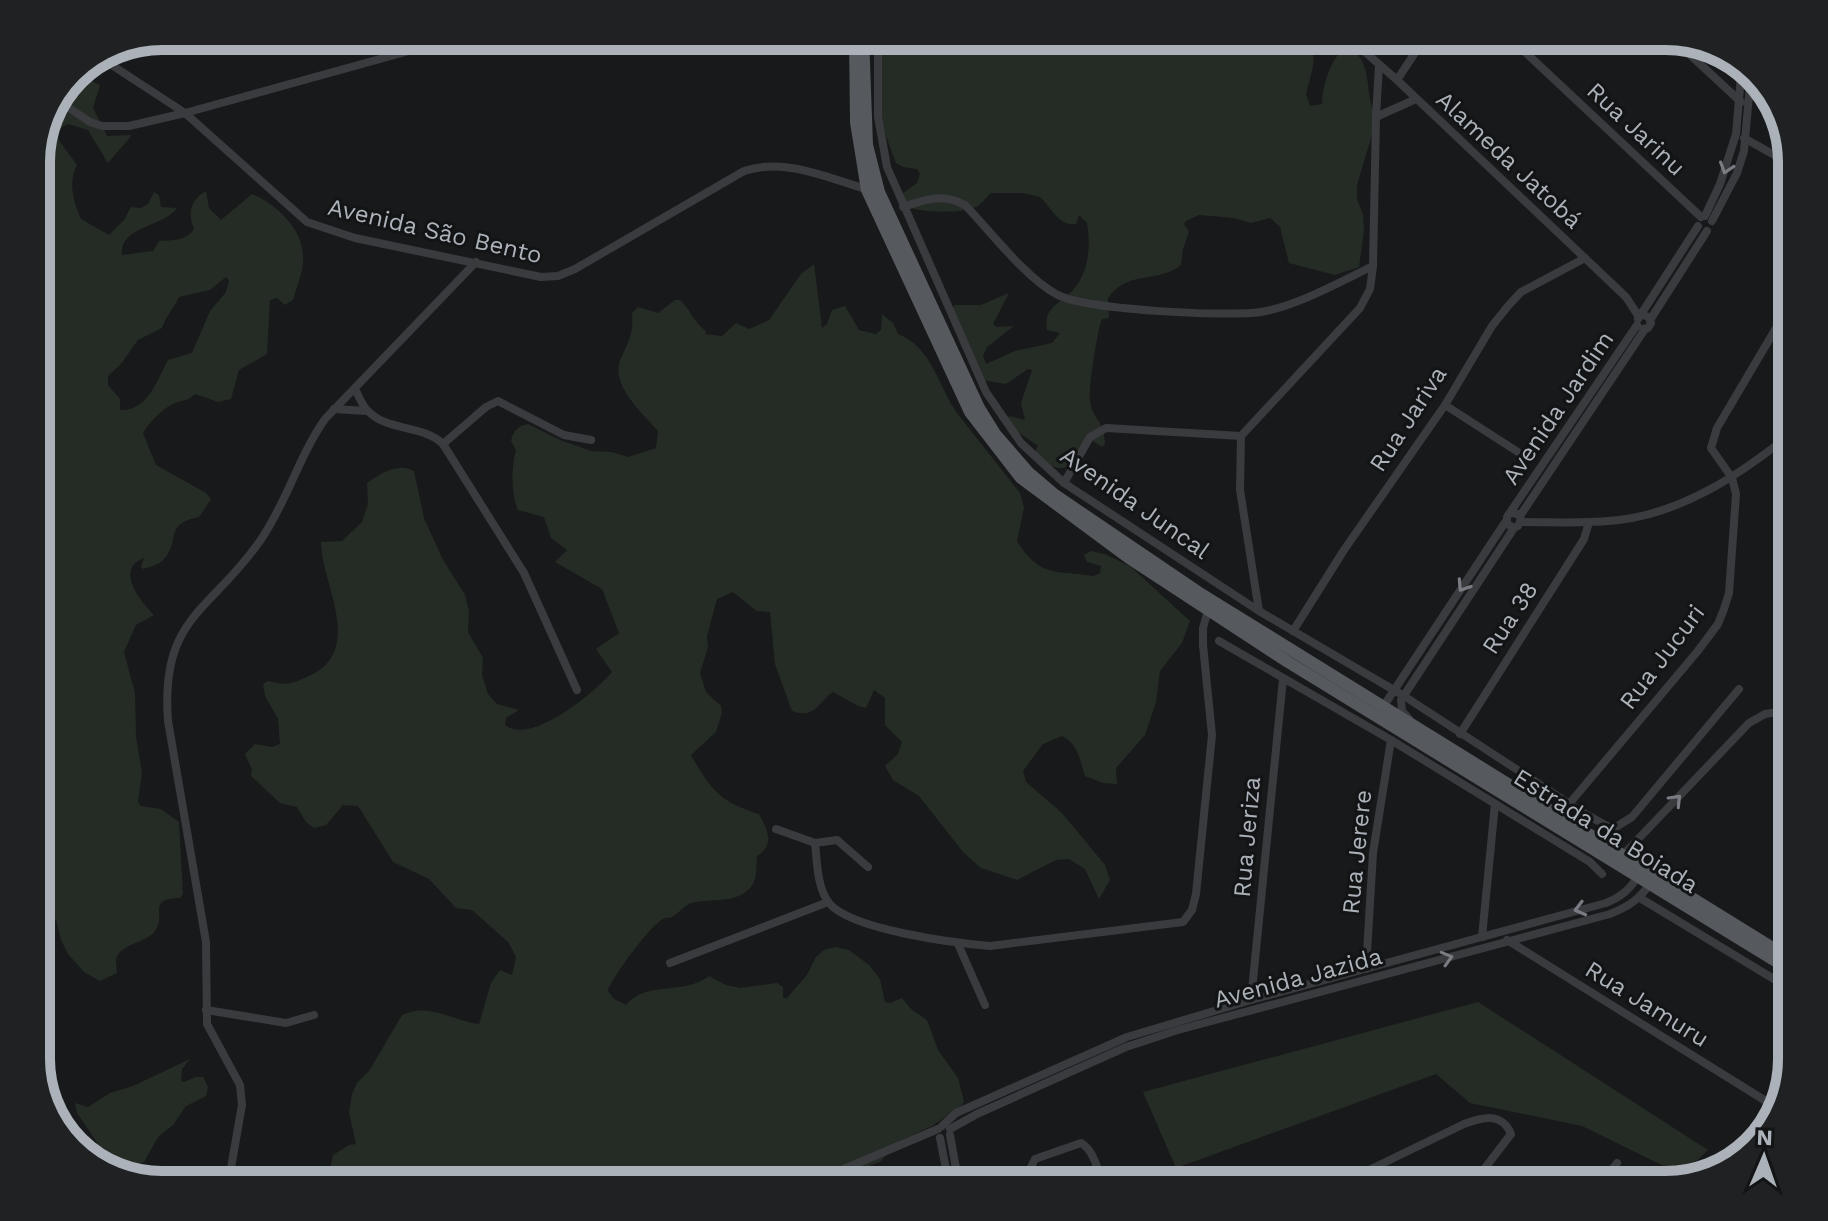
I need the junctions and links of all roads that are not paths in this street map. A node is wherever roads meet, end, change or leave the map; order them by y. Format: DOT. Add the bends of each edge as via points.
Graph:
graph roads {
  1 [pos="391,50"];
  2 [pos="411,50"];
  3 [pos="855,50"];
  4 [pos="864,50"];
  5 [pos="878,50"];
  6 [pos="1362,50"];
  7 [pos="1417,50"];
  8 [pos="1523,50"];
  9 [pos="1687,53"];
  10 [pos="393,55"];
  11 [pos="109,63"];
  12 [pos="1379,65"];
  13 [pos="1740,79"];
  14 [pos="1397,80"];
  15 [pos="1750,88"];
  16 [pos="1416,99"];
  17 [pos="1738,100"];
  18 [pos="66,106"];
  19 [pos="1748,107"];
  20 [pos="185,113"];
  21 [pos="1376,117"];
  22 [pos="1736,134"];
  23 [pos="1747,139"];
  24 [pos="1777,152"];
  25 [pos="873,191"];
  26 [pos="903,207"];
  27 [pos="1705,222"];
  28 [pos="1585,258"];
  29 [pos="476,262"];
  30 [pos="1373,266"];
  31 [pos="1643,321"];
  32 [pos="1778,325"];
  33 [pos="355,389"];
  34 [pos="1445,405"];
  35 [pos="334,409"];
  36 [pos="367,411"];
  37 [pos="1241,436"];
  38 [pos="591,440"];
  39 [pos="443,444"];
  40 [pos="1778,444"];
  41 [pos="1521,454"];
  42 [pos="1732,478"];
  43 [pos="1064,483"];
  44 [pos="1515,520"];
  45 [pos="1589,522"];
  46 [pos="1208,610"];
  47 [pos="1259,611"];
  48 [pos="1293,631"];
  49 [pos="1219,641"];
  50 [pos="1283,679"];
  51 [pos="1739,689"];
  52 [pos="577,690"];
  53 [pos="1394,690"];
  54 [pos="1404,696"];
  55 [pos="1383,707"];
  56 [pos="1778,712"];
  57 [pos="1417,728"];
  58 [pos="1460,734"];
  59 [pos="1394,735"];
  60 [pos="1495,804"];
  61 [pos="1569,804"];
  62 [pos="776,829"];
  63 [pos="815,843"];
  64 [pos="1622,856"];
  65 [pos="868,867"];
  66 [pos="1640,873"];
  67 [pos="1602,874"];
  68 [pos="1652,881"];
  69 [pos="1640,898"];
  70 [pos="828,902"];
  71 [pos="1497,933"];
  72 [pos="1482,937"];
  73 [pos="1507,941"];
  74 [pos="958,944"];
  75 [pos="1778,952"];
  76 [pos="1778,962"];
  77 [pos="670,963"];
  78 [pos="1366,969"];
  79 [pos="1368,980"];
  80 [pos="1778,982"];
  81 [pos="1252,1000"];
  82 [pos="985,1005"];
  83 [pos="206,1010"];
  84 [pos="1254,1010"];
  85 [pos="314,1015"];
  86 [pos="1768,1103"];
  87 [pos="944,1131"];
  88 [pos="1617,1163"];
  89 [pos="230,1171"];
  90 [pos="842,1171"];
  91 [pos="948,1171"];
  92 [pos="955,1171"];
  93 [pos="1032,1171"];
  94 [pos="1098,1171"];
  95 [pos="1367,1171"];
  96 [pos="1483,1171"];
  97 [pos="1611,1171"];
  1 -- 10 [label="street"];
  2 -- 10 [label="street"];
  3 -- 25 [label="main road" via="856,122"];
  4 -- 25 [label="main road"];
  5 -- 26 [label="street, Avenida Juncal" via="878,117 887,167"];
  6 -- 12 [label="street, Alameda Jatobá"];
  7 -- 14 [label="street"];
  8 -- 27 [label="street, Rua Jarinu"];
  9 -- 17 [label="street"];
  10 -- 20 [label="street"];
  11 -- 20 [label="street, Avenida São Bento"];
  12 -- 14 [label="street, Alameda Jatobá"];
  12 -- 21 [label="street"];
  13 -- 17 [label="street, Avenida Jardim"];
  14 -- 16 [label="street, Alameda Jatobá"];
  15 -- 19 [label="street, Avenida Jardim"];
  16 -- 21 [label="street"];
  16 -- 28 [label="street, Alameda Jatobá"];
  17 -- 19 [label="street"];
  17 -- 22 [label="street, Avenida Jardim"];
  18 -- 20 [label="street" via="90,122 114,127"];
  19 -- 23 [label="street, Avenida Jardim"];
  20 -- 29 [label="street, Avenida São Bento" via="307,222 355,238"];
  21 -- 30 [label="street"];
  22 -- 23 [label="street"];
  22 -- 27 [label="street, Avenida Jardim, one-way"];
  23 -- 24 [label="street"];
  23 -- 27 [label="street, Avenida Jardim" via="1737,173"];
  25 -- 29 [label="street, Avenida São Bento" via="800,169 757,167 558,276"];
  25 -- 46 [label="main road, Estrada da Boiada" via="970,412 989,439 1036,491"];
  25 -- 55 [label="main road, Estrada da Boiada" via="979,408 1028,472 1198,592"];
  26 -- 30 [label="street" via="927,198 954,199 1039,282 1057,295 1102,307 1262,312"];
  26 -- 43 [label="street, Avenida Juncal" via="994,406 1021,443"];
  27 -- 31 [label="street, Avenida Jardim"];
  28 -- 31 [label="street, Alameda Jatobá"];
  28 -- 34 [label="street, Rua Jariva" via="1521,292 1492,326"];
  29 -- 33 [label="street"];
  30 -- 37 [label="street" via="1360,308"];
  31 -- 44 [label="street, Avenida Jardim"];
  32 -- 42 [label="street, Rua Jucuri" via="1712,439 1715,456"];
  33 -- 35 [label="street"];
  33 -- 36 [label="street"];
  34 -- 41 [label="street"];
  34 -- 48 [label="street, Rua Jariva"];
  35 -- 36 [label="street"];
  35 -- 83 [label="street" via="309,441 263,536 182,631 168,671 168,721 206,942"];
  36 -- 39 [label="street"];
  37 -- 43 [label="street" via="1106,428 1090,437"];
  37 -- 47 [label="street" via="1240,490"];
  38 -- 39 [label="street" via="564,435 498,401"];
  39 -- 52 [label="street" via="524,573"];
  40 -- 42 [label="street"];
  42 -- 45 [label="street" via="1651,514"];
  42 -- 61 [label="street, Rua Jucuri" via="1736,494 1730,582 1718,624"];
  43 -- 47 [label="street, Avenida Juncal"];
  44 -- 45 [label="street"];
  44 -- 53 [label="street, Avenida Jardim, one-way"];
  44 -- 54 [label="street, Avenida Jardim"];
  45 -- 58 [label="street, Rua 38" via="1584,539"];
  46 -- 59 [label="main road, Estrada da Boiada"];
  46 -- 74 [label="street" via="1203,645 1212,735 1196,894 1189,917 1177,924 1052,940"];
  47 -- 48 [label="street, Avenida Juncal"];
  48 -- 53 [label="street, Avenida Juncal"];
  49 -- 50 [label="street"];
  50 -- 59 [label="street"];
  50 -- 81 [label="street, Rua Jeriza"];
  51 -- 61 [label="street, Avenida Juncal" via="1632,817 1616,827"];
  53 -- 54 [label="street, Avenida Juncal"];
  53 -- 55 [label="street, Avenida Jardim"];
  54 -- 57 [label="street" via="1402,711"];
  54 -- 58 [label="street, Avenida Juncal"];
  55 -- 57 [label="main road, Estrada da Boiada"];
  55 -- 59 [label="main road"];
  64 -- 56 [label="street, one-way" via="1749,723"];
  57 -- 64 [label="main road, Estrada da Boiada"];
  58 -- 61 [label="street, Avenida Juncal"];
  59 -- 60 [label="street"];
  59 -- 66 [label="main road, Estrada da Boiada"];
  59 -- 78 [label="street, Rua Jerere" via="1373,853"];
  60 -- 67 [label="street"];
  60 -- 72 [label="street"];
  62 -- 63 [label="street"];
  63 -- 65 [label="street" via="837,840"];
  63 -- 70 [label="street"];
  64 -- 66 [label="main road, Estrada da Boiada"];
  66 -- 68 [label="main road, Estrada da Boiada"];
  66 -- 71 [label="street, Avenida Jazida, one-way" via="1620,897 1606,903"];
  68 -- 69 [label="street, Avenida Jazida"];
  68 -- 75 [label="main road, Estrada da Boiada"];
  68 -- 76 [label="main road, Estrada da Boiada"];
  69 -- 73 [label="street, Avenida Jazida" via="1610,914"];
  69 -- 80 [label="street"];
  70 -- 74 [label="street" via="855,921"];
  70 -- 77 [label="street"];
  71 -- 72 [label="street, Avenida Jazida"];
  71 -- 73 [label="street, Rua Jamuru"];
  72 -- 78 [label="street, Avenida Jazida"];
  79 -- 73 [label="street, Avenida Jazida, one-way"];
  73 -- 86 [label="street, Rua Jamuru"];
  74 -- 82 [label="street"];
  78 -- 79 [label="street, Rua Jerere" via="1373,973"];
  78 -- 81 [label="street, Avenida Jazida"];
  79 -- 84 [label="street, Avenida Jazida"];
  81 -- 84 [label="street, Rua Jeriza" via="1246,1006"];
  81 -- 87 [label="street, Avenida Jazida" via="1127,1037 964,1109"];
  83 -- 85 [label="street" via="286,1023"];
  83 -- 89 [label="street" via="207,1024 240,1085 242,1105"];
  84 -- 87 [label="street, Avenida Jazida" via="1126,1047"];
  87 -- 90 [label="street, Avenida Jazida"];
  87 -- 91 [label="street"];
  87 -- 92 [label="street"];
  88 -- 97 [label="street"];
  93 -- 94 [label="street" via="1035,1159 1081,1143"];
  95 -- 96 [label="street" via="1464,1124 1496,1118 1511,1134"];
}
